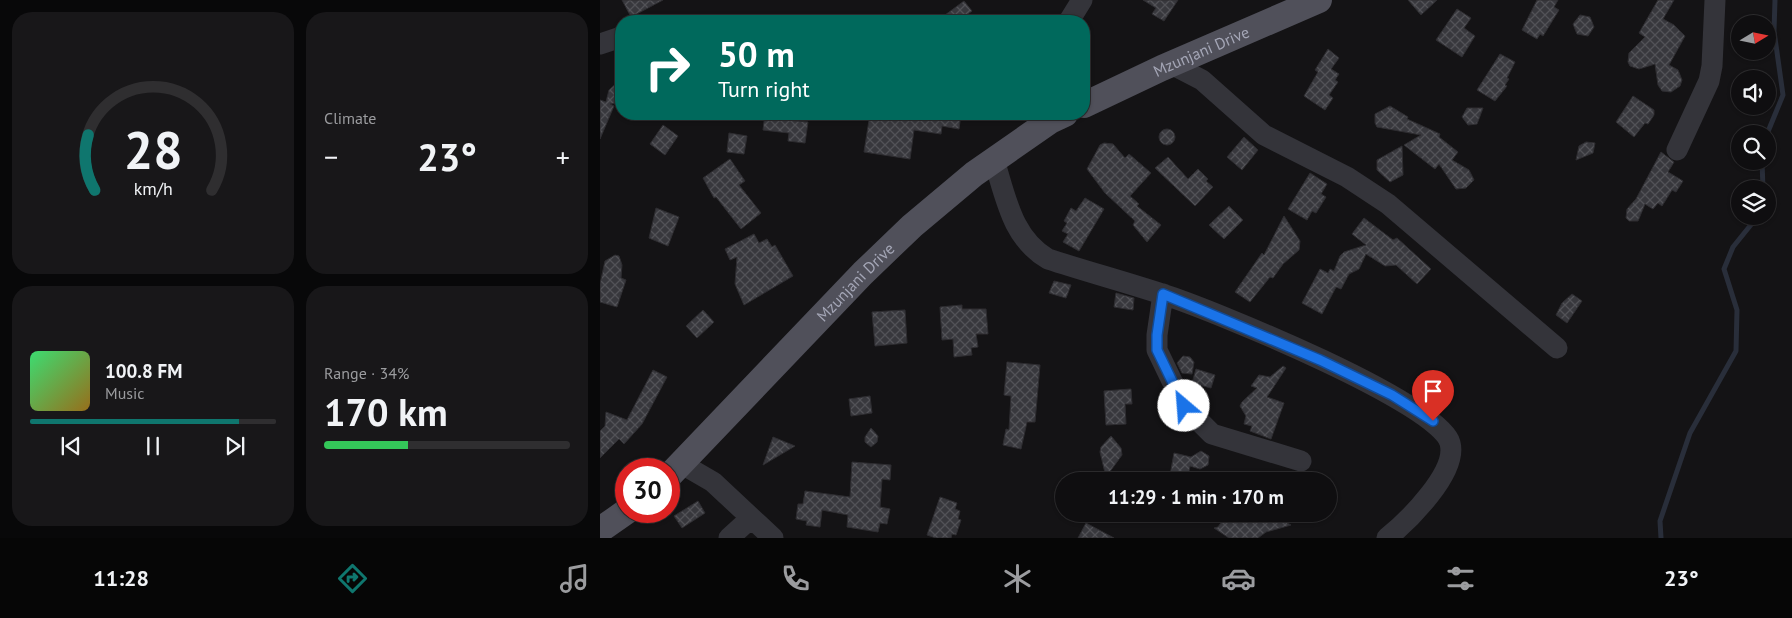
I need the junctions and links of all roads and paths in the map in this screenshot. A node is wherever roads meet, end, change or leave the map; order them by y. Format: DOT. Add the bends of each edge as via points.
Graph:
graph roads {
  1 [pos="1082,0"];
  2 [pos="1319,0"];
  3 [pos="1715,0"];
  4 [pos="1073,15"];
  5 [pos="615,38"];
  6 [pos="600,44"];
  7 [pos="1171,64"];
  8 [pos="1090,102"];
  9 [pos="1049,120"];
  10 [pos="1677,150"];
  11 [pos="994,160"];
  12 [pos="1163,294"];
  13 [pos="1558,348"];
  14 [pos="1301,461"];
  15 [pos="680,466"];
  16 [pos="680,471"];
  17 [pos="615,514"];
  18 [pos="751,518"];
  19 [pos="600,530"];
  20 [pos="729,538"];
  21 [pos="773,538"];
  22 [pos="1387,538"];
  1 -- 4 [label="street"];
  2 -- 7 [label="main road, Mzunjani Drive"];
  3 -- 10 [label="street" via="1709,81"];
  5 -- 6 [label="street"];
  7 -- 8 [label="main road, Mzunjani Drive"];
  7 -- 13 [label="street" via="1202,80 1264,135 1347,177 1388,204"];
  9 -- 11 [label="main road, Mzunjani Drive"];
  11 -- 12 [label="street" via="1014,221 1033,250 1048,259"];
  11 -- 15 [label="main road, Mzunjani Drive" via="912,226 863,273"];
  12 -- 14 [label="street" via="1157,350 1184,406 1212,434"];
  12 -- 22 [label="street" via="1248,328 1392,395 1442,429 1451,445 1448,466 1423,503"];
  16 -- 18 [label="street" via="713,482"];
  17 -- 19 [label="main road"];
  18 -- 20 [label="street"];
  18 -- 21 [label="street"];
}
